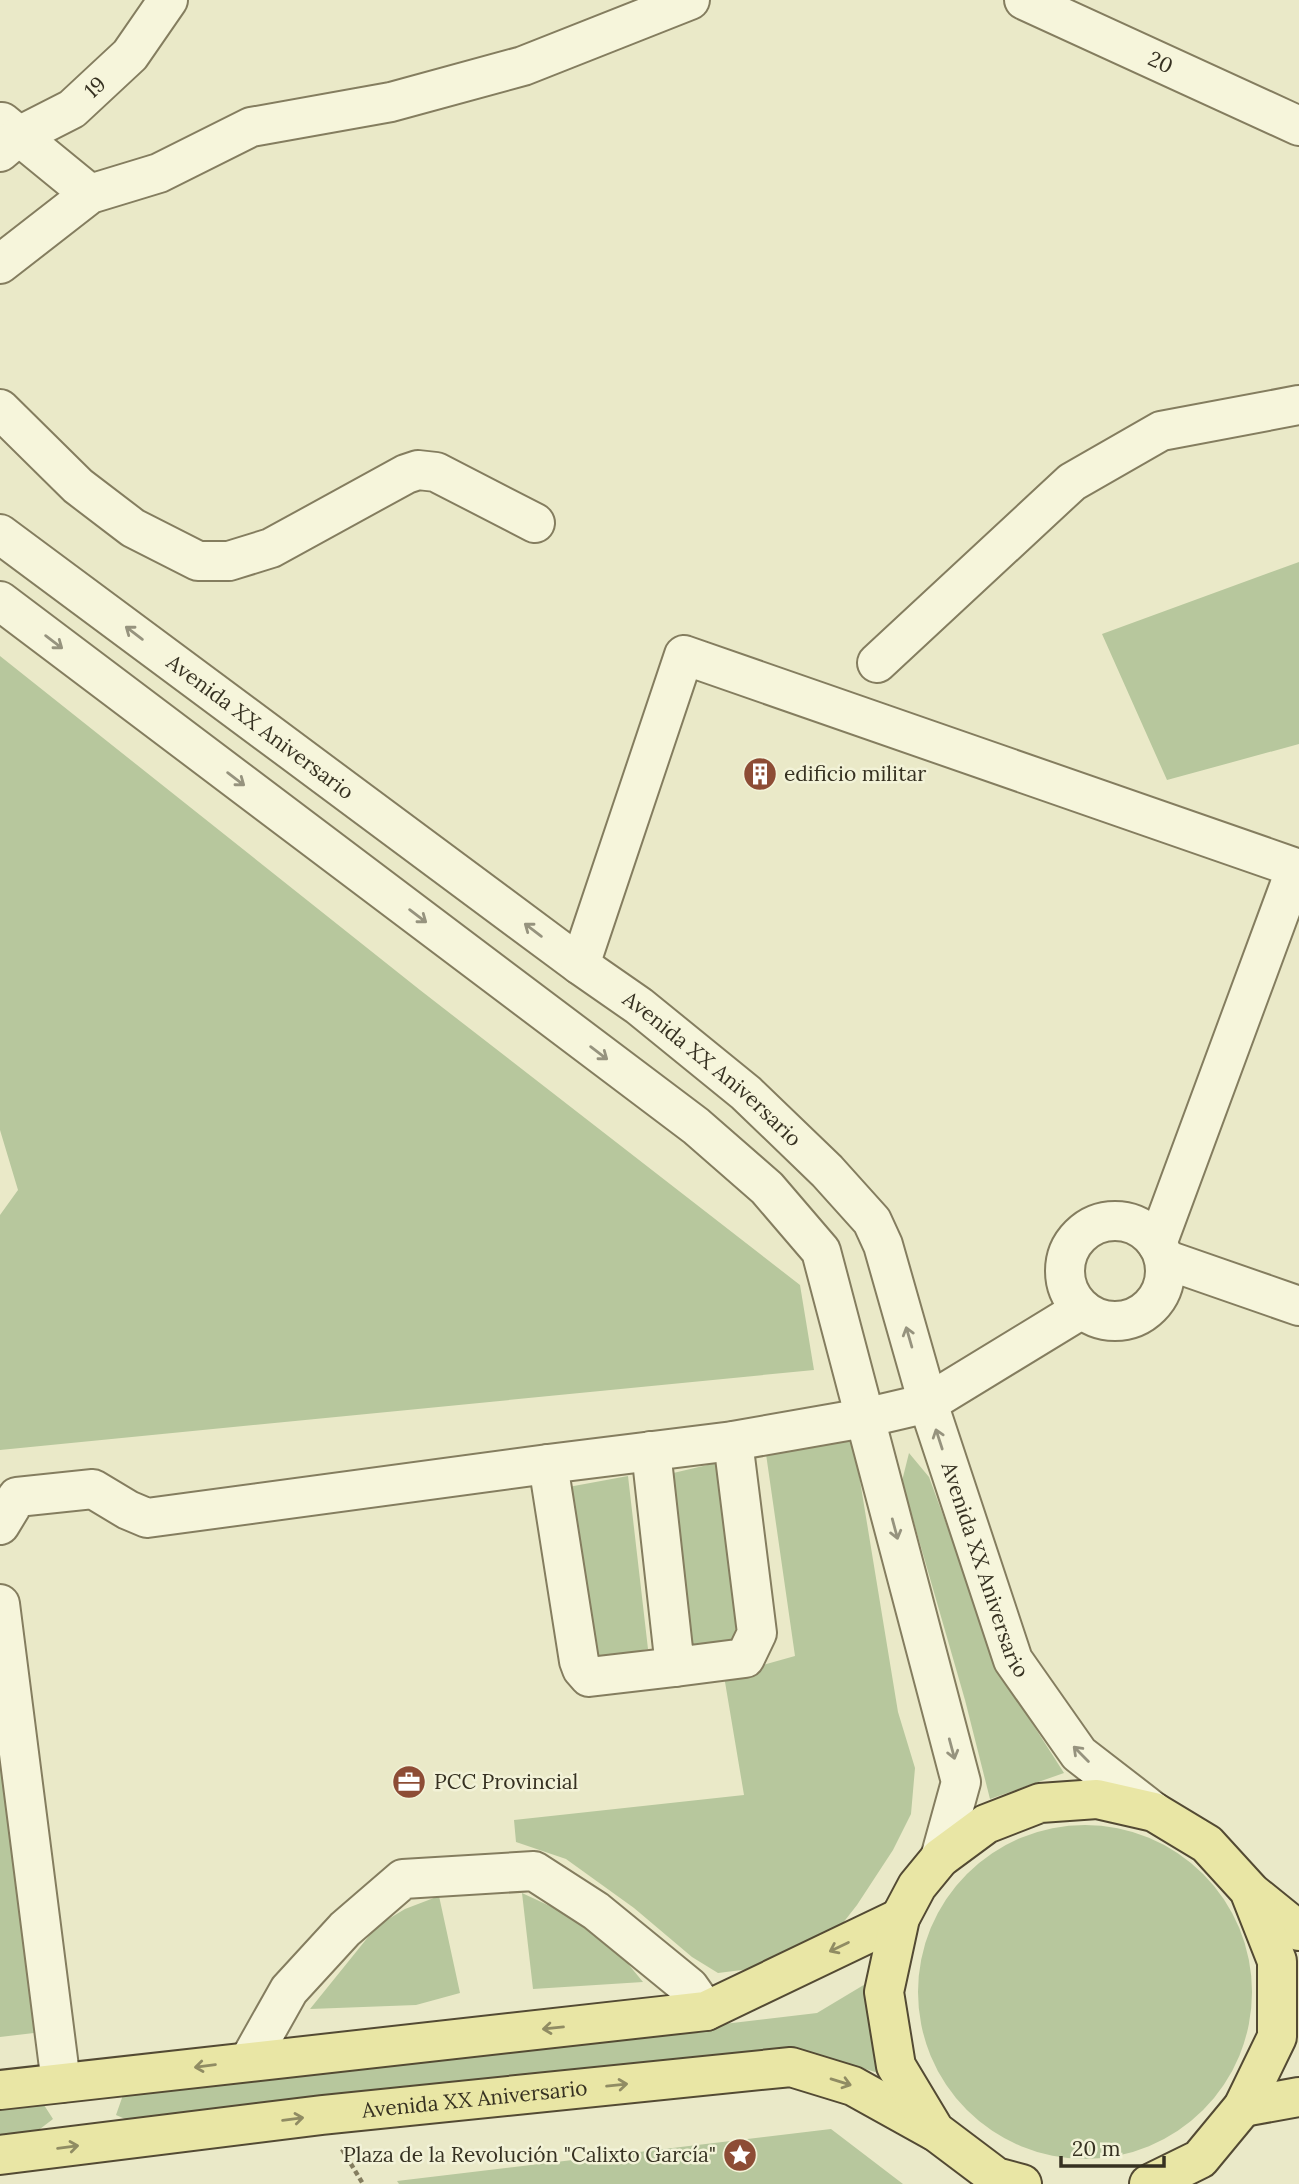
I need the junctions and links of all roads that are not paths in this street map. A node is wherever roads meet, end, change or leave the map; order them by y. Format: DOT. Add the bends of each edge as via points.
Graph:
graph roads {
  1 [pos="168,0"];
  2 [pos="690,0"];
  3 [pos="1024,0"];
  4 [pos="1299,126"];
  5 [pos="6,136"];
  6 [pos="90,194"];
  7 [pos="0,264"];
  8 [pos="1299,405"];
  9 [pos="0,409"];
  10 [pos="535,523"];
  11 [pos="0,534"];
  12 [pos="0,601"];
  13 [pos="877,663"];
  14 [pos="1297,868"];
  15 [pos="580,965"];
  16 [pos="1161,1251"];
  17 [pos="1299,1306"];
  18 [pos="1082,1309"];
  19 [pos="928,1403"];
  20 [pos="864,1418"];
  21 [pos="733,1441"];
  22 [pos="651,1451"];
  23 [pos="548,1464"];
  24 [pos="0,1525"];
  25 [pos="0,1604"];
  26 [pos="675,1667"];
  27 [pos="1154,1812"];
  28 [pos="940,1858"];
  29 [pos="1249,1890"];
  30 [pos="900,1918"];
  31 [pos="1299,1931"];
  32 [pos="706,2011"];
  33 [pos="249,2061"];
  34 [pos="61,2083"];
  35 [pos="0,2090"];
  36 [pos="1299,2097"];
  37 [pos="1243,2107"];
  38 [pos="935,2131"];
  39 [pos="0,2155"];
  40 [pos="1200,2171"];
  41 [pos="994,2176"];
  42 [pos="1022,2184"];
  43 [pos="1149,2184"];
  1 -- 5 [label="street, 19" via="130,55 72,109"];
  2 -- 6 [label="street" via="523,66 391,102 251,127 159,173"];
  3 -- 4 [label="street, 20"];
  5 -- 6 [label="street"];
  6 -- 7 [label="street"];
  8 -- 13 [label="street" via="1161,431 1072,482"];
  9 -- 10 [label="street" via="79,486 133,527 198,561 229,562 271,548 418,470 436,472"];
  15 -- 11 [label="street, Avenida XX Aniversario, one-way"];
  12 -- 20 [label="street, Avenida XX Aniversario, one-way" via="696,1126 767,1188 821,1251"];
  14 -- 15 [label="street" via="684,655"];
  14 -- 16 [label="street"];
  19 -- 15 [label="street, Avenida XX Aniversario, one-way" via="872,1221 746,1093 639,1006"];
  16 -- 17 [label="street"];
  16 -- 18 [label="street" via="1166,1276 1152,1306 1125,1321 1095,1317"];
  16 -- 18 [label="street" via="1146,1231 1133,1224 1102,1222 1088,1228 1068,1252 1065,1267 1066,1283"];
  18 -- 19 [label="street"];
  19 -- 20 [label="street"];
  27 -- 19 [label="street, Avenida XX Aniversario, one-way" via="1079,1754 1013,1660"];
  20 -- 21 [label="street"];
  20 -- 28 [label="street, Avenida XX Aniversario, one-way" via="961,1782"];
  21 -- 22 [label="street"];
  21 -- 26 [label="street" via="757,1633 746,1658"];
  22 -- 23 [label="street"];
  22 -- 26 [label="street"];
  23 -- 24 [label="street" via="147,1518 93,1489 17,1497"];
  23 -- 26 [label="street" via="582,1669 589,1678"];
  25 -- 34 [label="street"];
  27 -- 28 [label="main road, Avenida XX Aniversario" via="1097,1799 1040,1803 986,1824"];
  27 -- 29 [label="main road, Avenida XX Aniversario" via="1207,1844"];
  28 -- 30 [label="main road, Avenida XX Aniversario" via="917,1886"];
  29 -- 31 [label="main road, Avenida XX Aniversario"];
  29 -- 37 [label="main road, Avenida XX Aniversario" via="1277,1961 1277,2038"];
  30 -- 32 [label="main road, one-way"];
  30 -- 38 [label="main road, Avenida XX Aniversario" via="884,1992 896,2066"];
  32 -- 33 [label="main road, one-way"];
  32 -- 33 [label="street" via="689,1987 596,1911 534,1871 403,1878 345,1929 289,1990"];
  33 -- 34 [label="main road, one-way"];
  34 -- 35 [label="main road"];
  36 -- 37 [label="main road"];
  37 -- 40 [label="main road, Avenida XX Aniversario"];
  39 -- 38 [label="main road, Avenida XX Aniversario, one-way" via="321,2115 791,2067 853,2086"];
  38 -- 41 [label="main road, Avenida XX Aniversario"];
  40 -- 43 [label="main road, Avenida XX Aniversario"];
  41 -- 42 [label="main road, Avenida XX Aniversario"];
}
